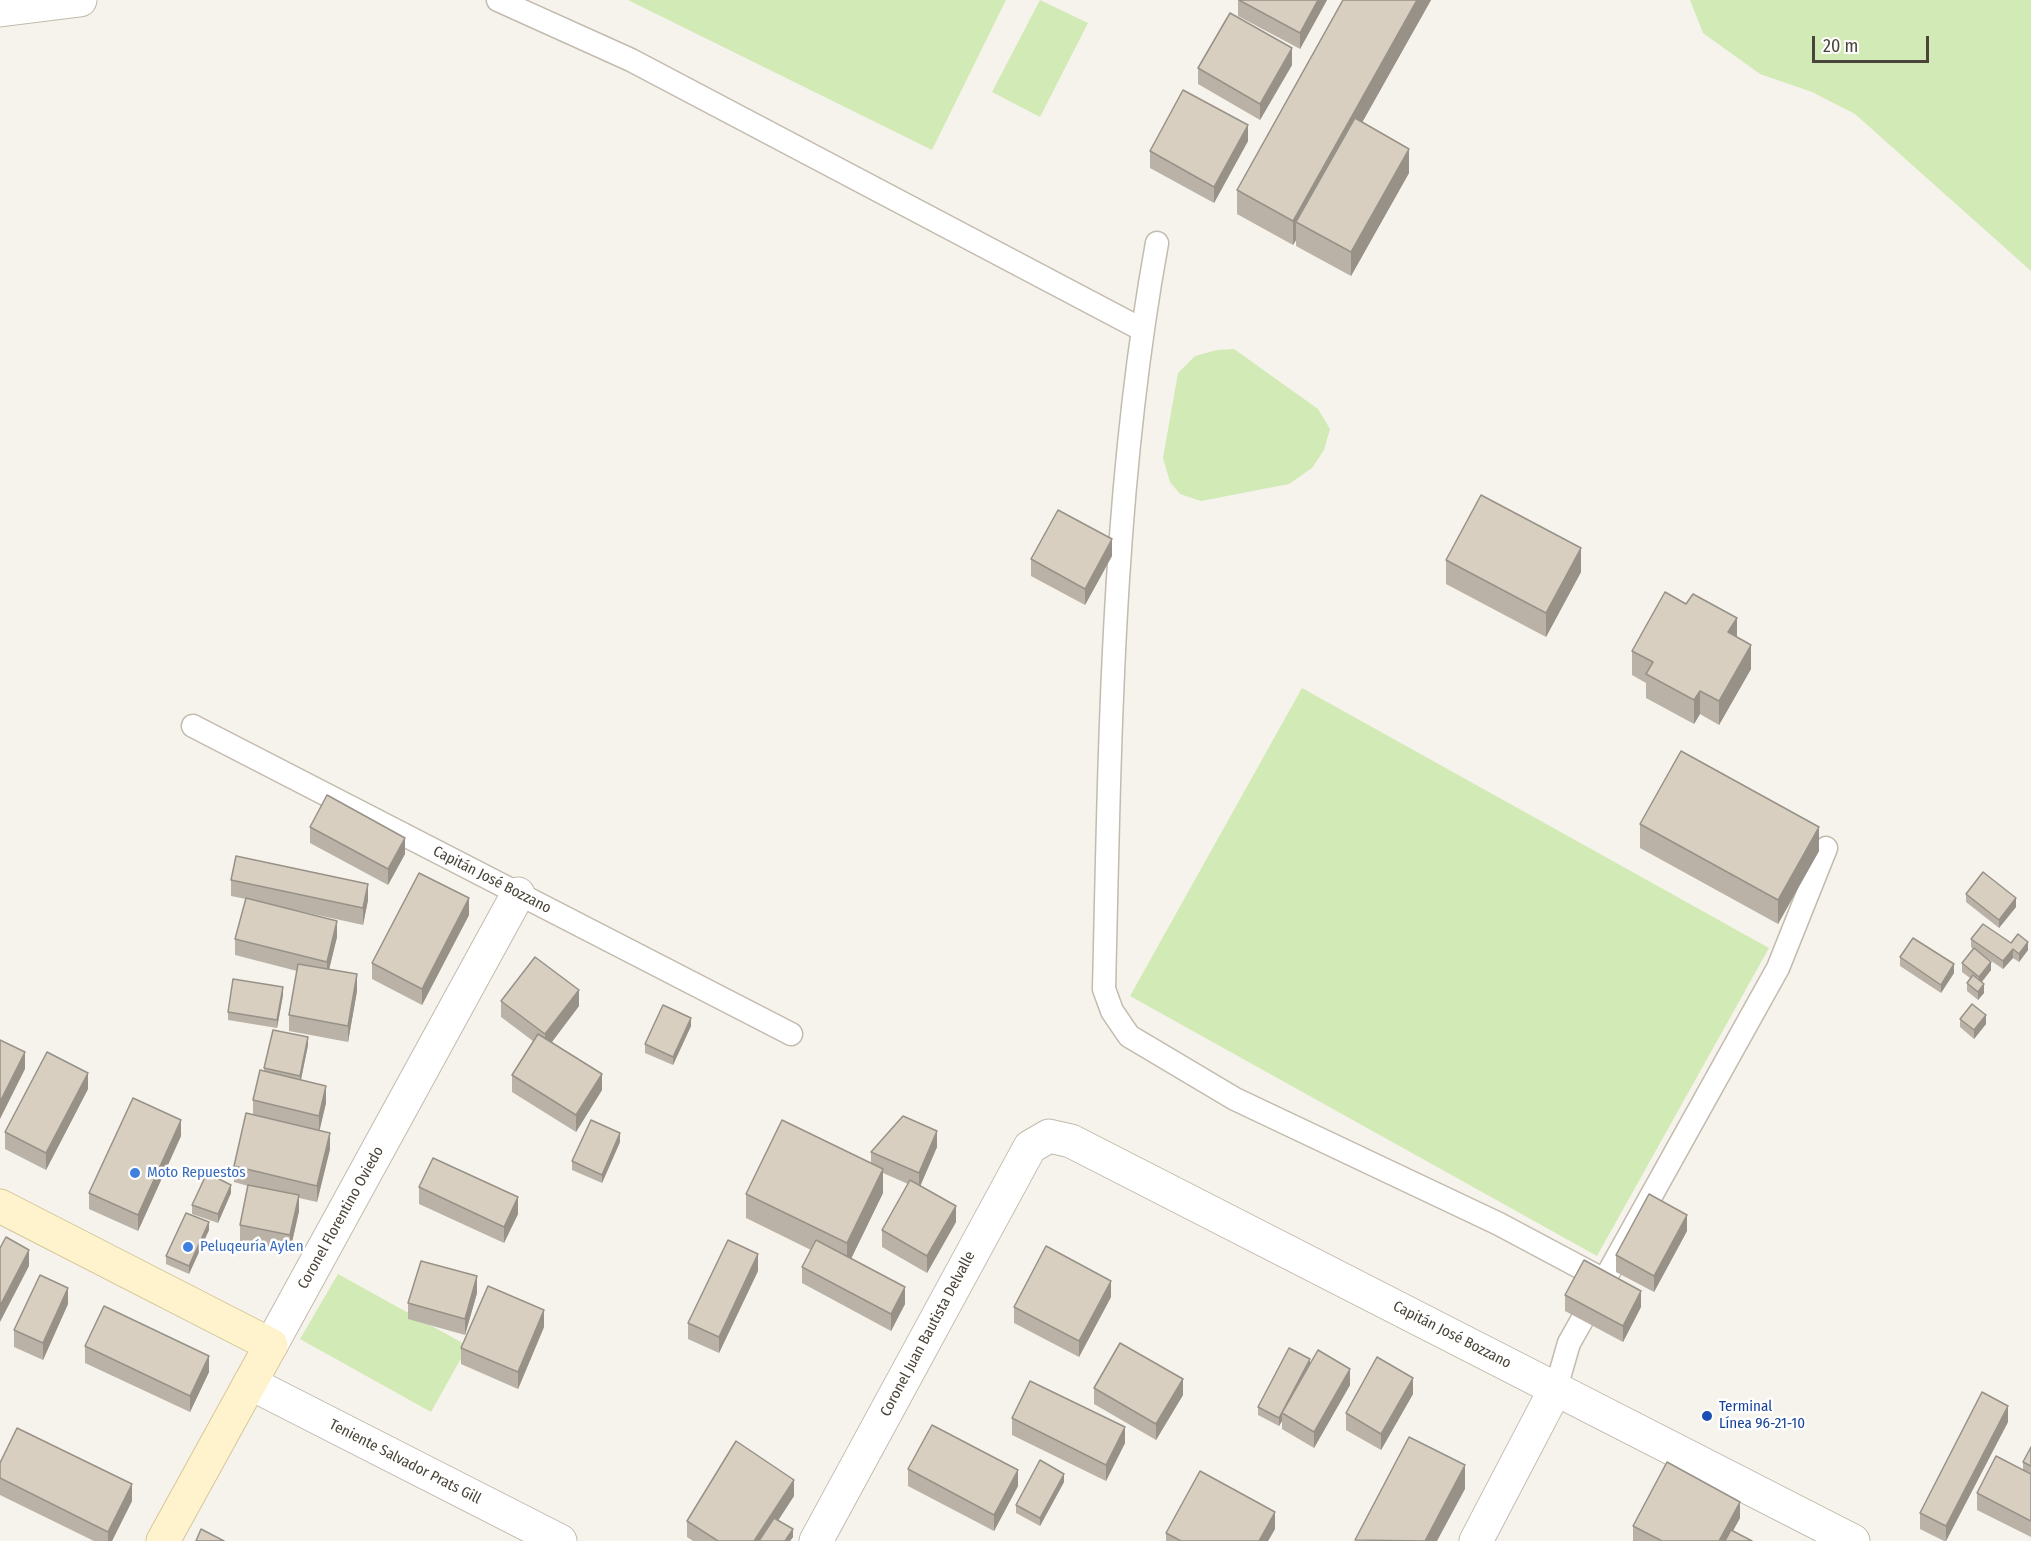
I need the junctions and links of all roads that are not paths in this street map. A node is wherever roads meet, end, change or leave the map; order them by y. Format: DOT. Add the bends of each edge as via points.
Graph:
graph roads {
  1 [pos="80,0"];
  2 [pos="498,0"];
  3 [pos="0,10"];
  4 [pos="1157,243"];
  5 [pos="1141,329"];
  6 [pos="193,726"];
  7 [pos="1826,848"];
  8 [pos="518,894"];
  9 [pos="791,1034"];
  10 [pos="1048,1136"];
  11 [pos="0,1206"];
  12 [pos="1582,1320"];
  13 [pos="271,1345"];
  14 [pos="250,1383"];
  15 [pos="1556,1388"];
  16 [pos="163,1541"];
  17 [pos="560,1541"];
  18 [pos="816,1541"];
  19 [pos="1476,1541"];
  20 [pos="1853,1541"];
  1 -- 3 [label="street"];
  2 -- 5 [label="lane" via="631,60"];
  4 -- 5 [label="lane"];
  5 -- 7 [label="lane" via="1113,639 1104,989 1112,1011 1129,1036 1235,1099 1499,1224 1603,1283 1778,968"];
  6 -- 8 [label="lane, Capitán José Bozzano"];
  8 -- 9 [label="lane, Capitán José Bozzano"];
  8 -- 13 [label="street, Coronel Florentino Oviedo"];
  10 -- 15 [label="street, Capitán José Bozzano" via="1071,1141"];
  10 -- 18 [label="street, Coronel Juan Bautista Delvalle" via="1029,1147"];
  11 -- 13 [label="street"];
  12 -- 15 [label="lane" via="1569,1343"];
  13 -- 14 [label="street, Coronel Florentino Oviedo"];
  14 -- 16 [label="street, Coronel Florentino Oviedo"];
  14 -- 17 [label="street, Teniente Salvador Prats Gill"];
  15 -- 19 [label="street"];
  15 -- 20 [label="street, Capitán José Bozzano"];
}
